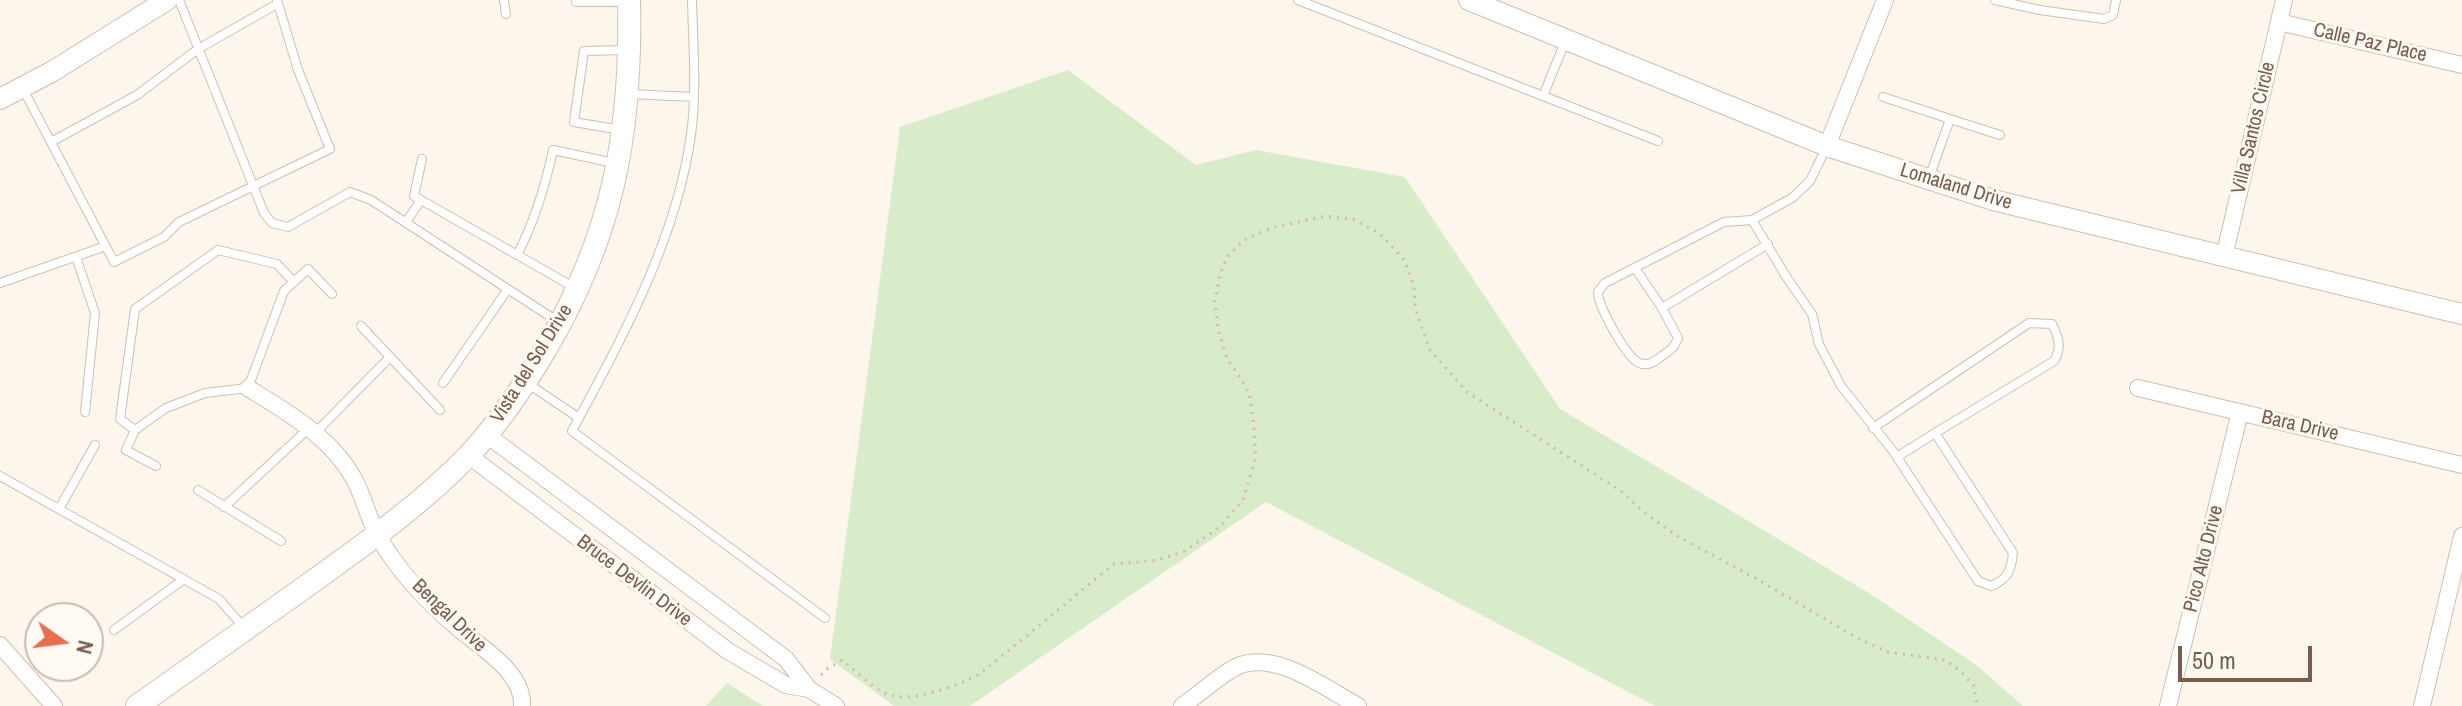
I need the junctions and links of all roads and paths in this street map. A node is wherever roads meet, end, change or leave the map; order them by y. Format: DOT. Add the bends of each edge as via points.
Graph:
graph roads {
  1 [pos="167,0"];
  2 [pos="179,0"];
  3 [pos="504,0"];
  4 [pos="576,0"];
  5 [pos="692,0"];
  6 [pos="1298,0"];
  7 [pos="1469,0"];
  8 [pos="1885,0"];
  9 [pos="1995,0"];
  10 [pos="2116,0"];
  11 [pos="2284,0"];
  12 [pos="629,1"];
  13 [pos="277,2"];
  14 [pos="506,14"];
  15 [pos="2279,22"];
  16 [pos="1566,39"];
  17 [pos="198,49"];
  18 [pos="631,50"];
  19 [pos="2462,65"];
  20 [pos="22,88"];
  21 [pos="628,94"];
  22 [pos="1543,96"];
  23 [pos="694,97"];
  24 [pos="1883,97"];
  25 [pos="0,99"];
  26 [pos="1950,119"];
  27 [pos="624,130"];
  28 [pos="2000,135"];
  29 [pos="1658,141"];
  30 [pos="51,142"];
  31 [pos="1827,146"];
  32 [pos="422,159"];
  33 [pos="618,164"];
  34 [pos="1929,179"];
  35 [pos="253,186"];
  36 [pos="421,200"];
  37 [pos="1752,220"];
  38 [pos="406,222"];
  39 [pos="1768,244"];
  40 [pos="106,246"];
  41 [pos="517,255"];
  42 [pos="76,257"];
  43 [pos="2224,257"];
  44 [pos="1635,268"];
  45 [pos="293,281"];
  46 [pos="0,283"];
  47 [pos="508,289"];
  48 [pos="577,290"];
  49 [pos="332,294"];
  50 [pos="1662,308"];
  51 [pos="2462,314"];
  52 [pos="561,323"];
  53 [pos="361,326"];
  54 [pos="390,357"];
  55 [pos="525,382"];
  56 [pos="443,383"];
  57 [pos="248,388"];
  58 [pos="2138,388"];
  59 [pos="440,410"];
  60 [pos="85,412"];
  61 [pos="2240,412"];
  62 [pos="579,418"];
  63 [pos="1873,428"];
  64 [pos="135,430"];
  65 [pos="312,431"];
  66 [pos="1935,433"];
  67 [pos="487,435"];
  68 [pos="95,445"];
  69 [pos="468,455"];
  70 [pos="1897,457"];
  71 [pos="2462,465"];
  72 [pos="156,466"];
  73 [pos="0,476"];
  74 [pos="198,490"];
  75 [pos="224,507"];
  76 [pos="59,509"];
  77 [pos="378,535"];
  78 [pos="2462,536"];
  79 [pos="281,541"];
  80 [pos="184,579"];
  81 [pos="825,618"];
  82 [pos="245,629"];
  83 [pos="114,630"];
  84 [pos="0,645"];
  85 [pos="809,689"];
  86 [pos="54,706"];
  87 [pos="137,706"];
  88 [pos="522,706"];
  89 [pos="836,706"];
  90 [pos="1182,706"];
  91 [pos="1358,706"];
  92 [pos="1977,706"];
  93 [pos="2168,706"];
  94 [pos="2422,706"];
  1 -- 20 [label="street"];
  2 -- 17 [label="lane"];
  3 -- 14 [label="lane"];
  4 -- 12 [label="lane"];
  5 -- 23 [label="lane"];
  6 -- 22 [label="lane"];
  7 -- 16 [label="street, Lomaland Drive"];
  8 -- 31 [label="street"];
  9 -- 10 [label="lane" via="2104,19 2113,15"];
  11 -- 15 [label="street, Villa Santos Circle"];
  12 -- 18 [label="main road, Vista del Sol Drive"];
  13 -- 17 [label="lane"];
  13 -- 35 [label="lane" via="330,149"];
  15 -- 19 [label="street, Calle Paz Place"];
  15 -- 43 [label="street, Villa Santos Circle"];
  16 -- 22 [label="lane"];
  16 -- 31 [label="street, Lomaland Drive"];
  17 -- 30 [label="lane" via="137,95"];
  17 -- 35 [label="lane"];
  18 -- 21 [label="main road, Vista del Sol Drive"];
  18 -- 27 [label="lane" via="584,51 574,122"];
  20 -- 25 [label="street"];
  20 -- 30 [label="lane"];
  21 -- 23 [label="lane"];
  21 -- 27 [label="main road, Vista del Sol Drive"];
  22 -- 29 [label="lane"];
  23 -- 62 [label="lane" via="680,189 650,275"];
  24 -- 26 [label="lane"];
  26 -- 28 [label="lane"];
  26 -- 34 [label="lane"];
  27 -- 33 [label="main road, Vista del Sol Drive"];
  30 -- 40 [label="lane"];
  31 -- 34 [label="street, Lomaland Drive"];
  31 -- 37 [label="lane" via="1810,181 1792,198"];
  32 -- 36 [label="lane" via="414,196"];
  33 -- 41 [label="lane" via="553,150 542,199"];
  33 -- 48 [label="main road, Vista del Sol Drive" via="602,232"];
  34 -- 43 [label="street, Lomaland Drive"];
  35 -- 38 [label="lane" via="272,223 288,227 350,192"];
  35 -- 40 [label="lane" via="114,262"];
  36 -- 38 [label="lane"];
  36 -- 41 [label="lane"];
  37 -- 39 [label="lane"];
  37 -- 44 [label="lane" via="1724,222"];
  38 -- 47 [label="lane"];
  39 -- 50 [label="lane"];
  39 -- 63 [label="lane" via="1812,314 1819,344 1841,386"];
  40 -- 42 [label="lane"];
  41 -- 48 [label="lane"];
  42 -- 46 [label="lane"];
  42 -- 60 [label="lane" via="95,313"];
  43 -- 51 [label="street, Lomaland Drive"];
  44 -- 50 [label="lane"];
  44 -- 50 [label="lane" via="1605,283 1598,303 1641,364 1651,364 1674,349 1678,338"];
  45 -- 49 [label="lane" via="308,269"];
  45 -- 57 [label="lane" via="284,291"];
  45 -- 64 [label="lane" via="277,264 218,250 135,309 120,419"];
  47 -- 52 [label="lane"];
  47 -- 56 [label="lane"];
  48 -- 52 [label="main road, Vista del Sol Drive"];
  52 -- 55 [label="main road, Vista del Sol Drive"];
  53 -- 54 [label="lane"];
  54 -- 59 [label="lane"];
  54 -- 65 [label="lane"];
  55 -- 62 [label="lane"];
  55 -- 67 [label="main road, Vista del Sol Drive"];
  57 -- 64 [label="lane" via="205,393 166,408"];
  57 -- 65 [label="street, Bengal Drive"];
  58 -- 61 [label="street, Bara Drive"];
  61 -- 71 [label="street, Bara Drive"];
  61 -- 93 [label="street, Pico Alto Drive"];
  62 -- 81 [label="lane" via="572,431"];
  63 -- 66 [label="lane" via="2029,323 2052,324 2060,344 2054,361"];
  63 -- 70 [label="lane"];
  64 -- 72 [label="lane" via="126,450"];
  65 -- 75 [label="lane"];
  65 -- 77 [label="street, Bengal Drive" via="354,478"];
  66 -- 70 [label="lane"];
  66 -- 70 [label="lane" via="2013,553 2011,572 2000,582 1991,586 1978,581"];
  67 -- 69 [label="main road, Vista del Sol Drive"];
  67 -- 85 [label="street, Bruce Devlin Drive" via="786,659"];
  68 -- 76 [label="lane"];
  69 -- 77 [label="main road, Vista del Sol Drive"];
  69 -- 85 [label="street, Bruce Devlin Drive" via="728,651 786,685"];
  73 -- 76 [label="lane"];
  74 -- 75 [label="lane"];
  75 -- 79 [label="lane"];
  76 -- 80 [label="lane"];
  77 -- 82 [label="main road, Vista del Sol Drive"];
  77 -- 88 [label="street, Bengal Drive" via="442,615 504,666 519,686"];
  78 -- 94 [label="street"];
  80 -- 82 [label="lane" via="219,599"];
  80 -- 83 [label="lane"];
  82 -- 87 [label="main road, Vista del Sol Drive"];
  84 -- 86 [label="street"];
  85 -- 89 [label="street, Bruce Devlin Drive"];
  85 -- 92 [label="path" via="842,660 894,697 955,687 980,674 1114,564 1183,552 1219,528 1243,500 1256,457 1249,392 1227,358 1218,330 1215,301 1220,274 1227,257 1244,240 1326,216 1356,220 1380,234 1404,260 1429,349 1467,392 1621,491 1677,536 1861,640 1888,652 1945,660 1974,686"];
  90 -- 91 [label="street" via="1238,666 1257,662 1279,664"];
}
